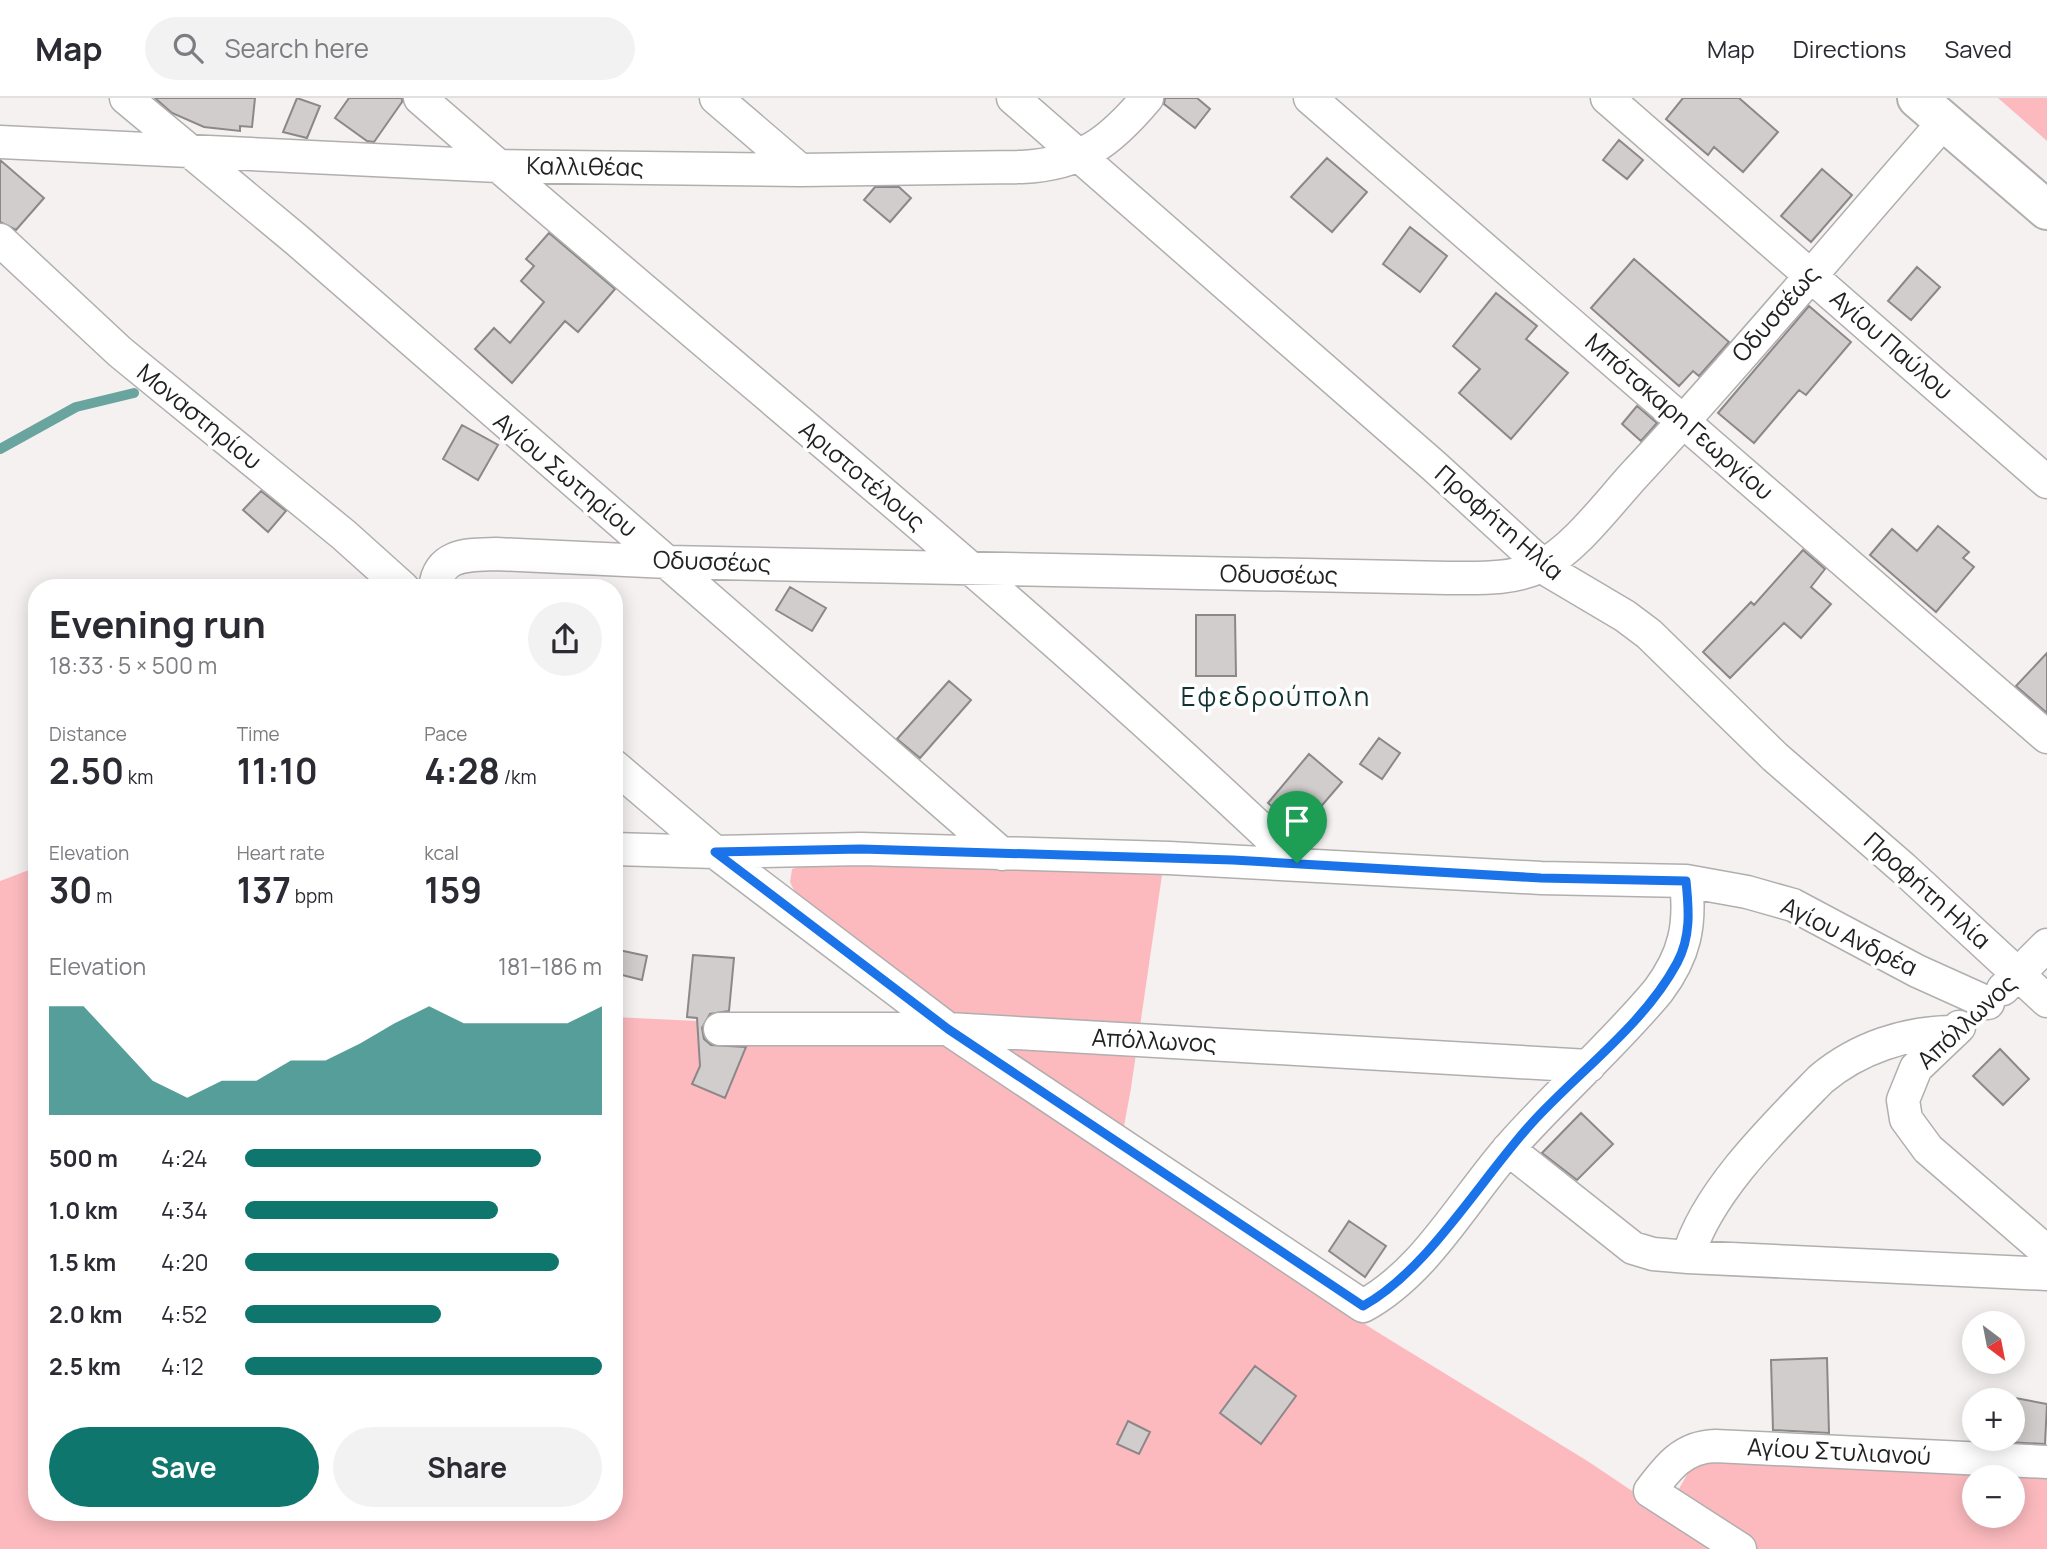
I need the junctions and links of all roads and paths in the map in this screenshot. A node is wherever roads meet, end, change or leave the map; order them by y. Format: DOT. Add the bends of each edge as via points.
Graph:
graph roads {
  1 [pos="126,98"];
  2 [pos="419,98"];
  3 [pos="716,98"];
  4 [pos="1013,98"];
  5 [pos="1147,98"];
  6 [pos="1310,98"];
  7 [pos="1607,98"];
  8 [pos="1930,110"];
  9 [pos="0,142"];
  10 [pos="191,152"];
  11 [pos="1079,158"];
  12 [pos="498,166"];
  13 [pos="800,170"];
  14 [pos="2047,210"];
  15 [pos="0,240"];
  16 [pos="1810,274"];
  17 [pos="1684,421"];
  18 [pos="2047,482"];
  19 [pos="668,562"];
  20 [pos="1542,565"];
  21 [pos="970,568"];
  22 [pos="393,579"];
  23 [pos="438,579"];
  24 [pos="2047,737"];
  25 [pos="623,774"];
  26 [pos="623,849"];
  27 [pos="715,852"];
  28 [pos="1002,854"];
  29 [pos="1297,863"];
  30 [pos="1686,881"];
  31 [pos="2047,946"];
  32 [pos="2018,975"];
  33 [pos="2047,1001"];
  34 [pos="1988,1003"];
  35 [pos="720,1028"];
  36 [pos="948,1029"];
  37 [pos="1954,1032"];
  38 [pos="1589,1066"];
  39 [pos="1508,1149"];
  40 [pos="2047,1252"];
  41 [pos="1688,1257"];
  42 [pos="2047,1274"];
  43 [pos="2047,1462"];
  44 [pos="1740,1549"];
  1 -- 10 [label="street, Αγίου Σωτηρίου"];
  2 -- 12 [label="street, Αριστοτέλους"];
  3 -- 13 [label="street"];
  4 -- 11 [label="street, Προφήτη Ηλία"];
  5 -- 11 [label="street, Καλλιθέας" via="1110,136"];
  6 -- 17 [label="street, Μπότσκαρη Γεωργίου"];
  7 -- 16 [label="street, Αγίου Παύλου"];
  8 -- 14 [label="street"];
  8 -- 16 [label="street, Οδυσσέως"];
  9 -- 10 [label="street, Καλλιθέας"];
  10 -- 12 [label="street, Καλλιθέας"];
  10 -- 19 [label="street, Αγίου Σωτηρίου"];
  11 -- 13 [label="street, Καλλιθέας" via="1022,167"];
  11 -- 20 [label="street, Προφήτη Ηλία"];
  12 -- 13 [label="street, Καλλιθέας"];
  12 -- 21 [label="street, Αριστοτέλους"];
  15 -- 22 [label="street, Μοναστηρίου" via="120,352"];
  16 -- 17 [label="street, Οδυσσέως"];
  16 -- 18 [label="street, Αγίου Παύλου"];
  17 -- 20 [label="street, Οδυσσέως" via="1567,546"];
  17 -- 24 [label="street, Μπότσκαρη Γεωργίου"];
  19 -- 21 [label="street, Οδυσσέως"];
  19 -- 23 [label="street, Οδυσσέως" via="464,555 443,565"];
  19 -- 28 [label="street, Αγίου Σωτηρίου"];
  20 -- 21 [label="street, Οδυσσέως" via="1508,576 1471,578"];
  20 -- 32 [label="street, Προφήτη Ηλία" via="1649,634 1775,757"];
  21 -- 29 [label="street, Αριστοτέλους" via="1199,769"];
  25 -- 27 [label="street"];
  26 -- 27 [label="street, Αγίου Ανδρέα"];
  27 -- 28 [label="street, Αγίου Ανδρέα" via="833,848"];
  27 -- 36 [label="street"];
  28 -- 29 [label="street, Αγίου Ανδρέα"];
  29 -- 30 [label="street, Αγίου Ανδρέα"];
  30 -- 34 [label="street, Αγίου Ανδρέα" via="1793,905"];
  30 -- 38 [label="street" via="1688,933 1676,965 1635,1018"];
  31 -- 32 [label="street, Απόλλωνος"];
  32 -- 33 [label="street, Προφήτη Ηλία"];
  32 -- 34 [label="street, Απόλλωνος"];
  34 -- 37 [label="street, Απόλλωνος"];
  35 -- 36 [label="street, Απόλλωνος"];
  36 -- 38 [label="street, Απόλλωνος"];
  36 -- 39 [label="street" via="1363,1306 1388,1291"];
  37 -- 40 [label="street, Απόλλωνος" via="1916,1068 1905,1092 1908,1124 1928,1149"];
  37 -- 41 [label="street" via="1901,1038 1835,1067 1735,1175 1707,1212"];
  38 -- 39 [label="street"];
  39 -- 41 [label="street" via="1633,1248"];
  41 -- 42 [label="street"];
  43 -- 44 [label="street, Αγίου Στυλιανού" via="1702,1446 1689,1450 1650,1491"];
}
